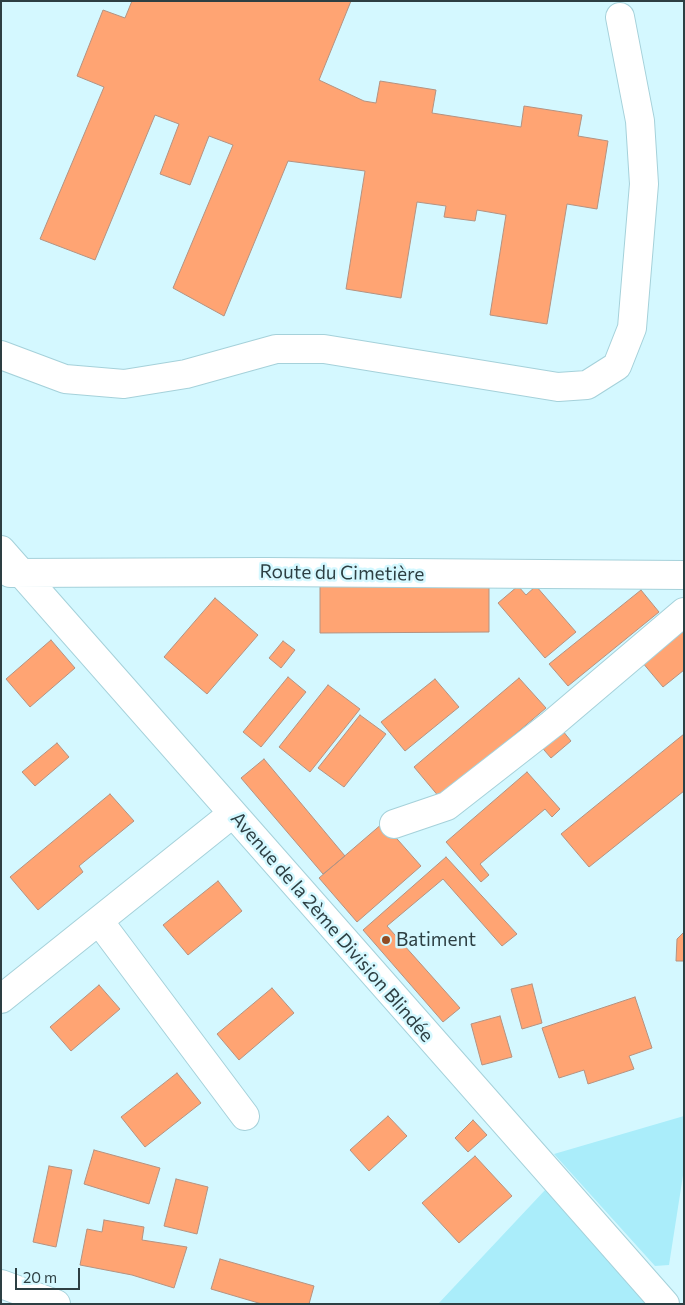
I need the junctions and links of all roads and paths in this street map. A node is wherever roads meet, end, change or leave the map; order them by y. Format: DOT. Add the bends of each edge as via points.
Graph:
graph roads {
  1 [pos="620,17"];
  2 [pos="1,355"];
  3 [pos="1,550"];
  4 [pos="11,573"];
  5 [pos="684,575"];
  6 [pos="684,612"];
  7 [pos="232,814"];
  8 [pos="394,824"];
  9 [pos="99,921"];
  10 [pos="1,999"];
  11 [pos="245,1116"];
  12 [pos="1,1284"];
  13 [pos="56,1304"];
  14 [pos="665,1304"];
  1 -- 2 [label="street" via="640,121 644,184 632,328 617,366 587,385 558,387 324,349 276,349 186,374 124,384 65,379"];
  3 -- 4 [label="street, Avenue de la 2ème Division Blindée"];
  4 -- 5 [label="street, Route du Cimetière"];
  4 -- 7 [label="street, Avenue de la 2ème Division Blindée"];
  6 -- 8 [label="street" via="552,724 447,806"];
  7 -- 9 [label="street"];
  7 -- 14 [label="street, Avenue de la 2ème Division Blindée"];
  9 -- 10 [label="street"];
  9 -- 11 [label="street"];
  12 -- 13 [label="street"];
}
